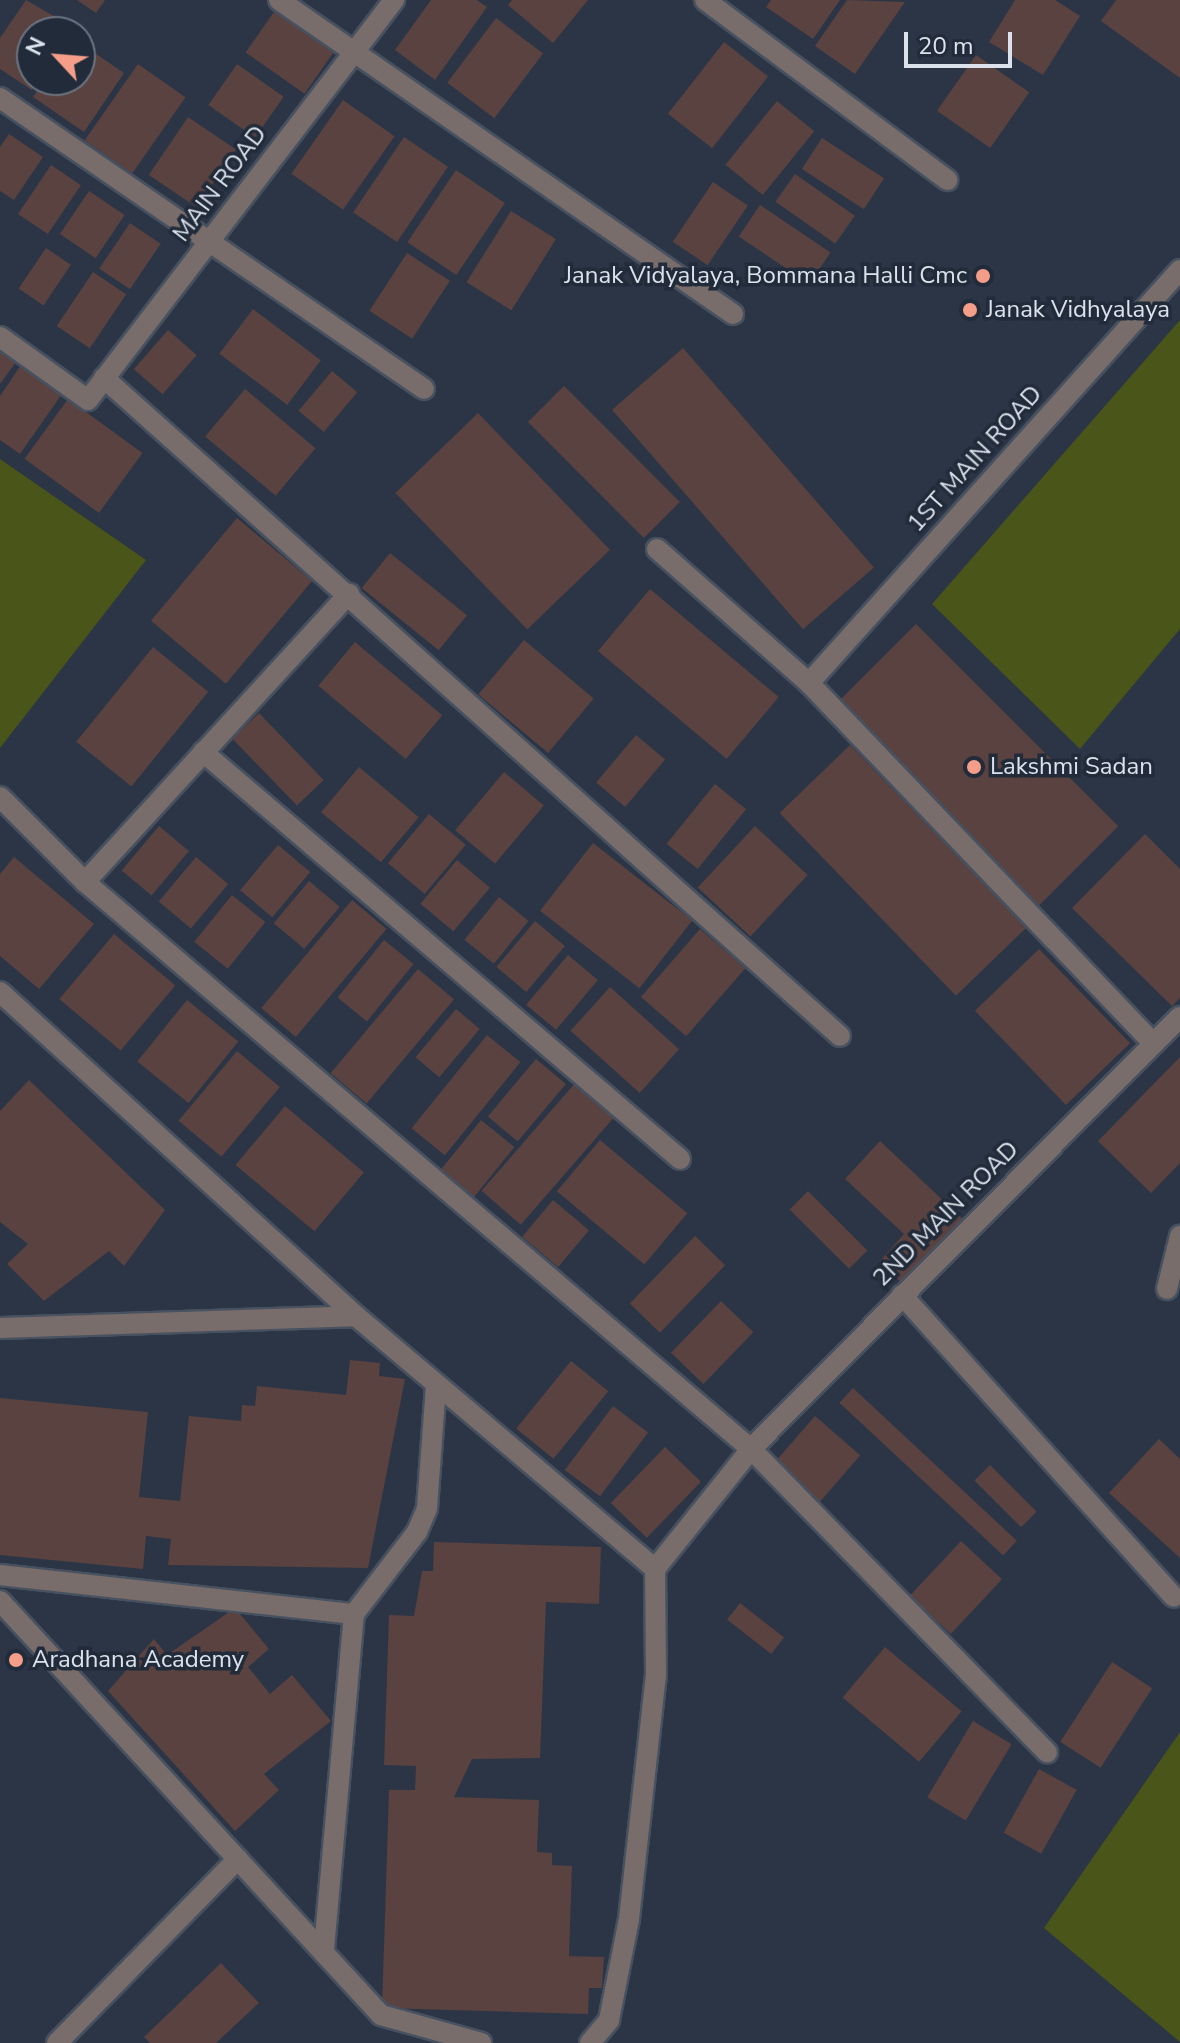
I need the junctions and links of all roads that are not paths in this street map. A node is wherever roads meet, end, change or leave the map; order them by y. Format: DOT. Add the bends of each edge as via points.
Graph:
graph roads {
  1 [pos="279,0"];
  2 [pos="394,0"];
  3 [pos="705,0"];
  4 [pos="354,53"];
  5 [pos="0,98"];
  6 [pos="947,180"];
  7 [pos="210,241"];
  8 [pos="1180,270"];
  9 [pos="733,314"];
  10 [pos="0,337"];
  11 [pos="104,378"];
  12 [pos="424,389"];
  13 [pos="657,549"];
  14 [pos="349,594"];
  15 [pos="809,683"];
  16 [pos="203,752"];
  17 [pos="0,797"];
  18 [pos="85,882"];
  19 [pos="0,992"];
  20 [pos="1180,1017"];
  21 [pos="840,1036"];
  22 [pos="1152,1042"];
  23 [pos="680,1159"];
  24 [pos="1180,1236"];
  25 [pos="1167,1289"];
  26 [pos="902,1295"];
  27 [pos="356,1316"];
  28 [pos="0,1328"];
  29 [pos="436,1386"];
  30 [pos="751,1449"];
  31 [pos="655,1569"];
  32 [pos="0,1575"];
  33 [pos="1174,1597"];
  34 [pos="0,1601"];
  35 [pos="354,1614"];
  36 [pos="1047,1752"];
  37 [pos="238,1859"];
  38 [pos="324,1949"];
  39 [pos="57,2043"];
  40 [pos="481,2043"];
  41 [pos="590,2043"];
  1 -- 4 [label="street"];
  2 -- 4 [label="street, MAIN ROAD"];
  3 -- 6 [label="street"];
  4 -- 7 [label="street, MAIN ROAD"];
  4 -- 9 [label="street"];
  5 -- 7 [label="street"];
  7 -- 11 [label="street, MAIN ROAD"];
  7 -- 12 [label="street"];
  8 -- 15 [label="street, 1ST MAIN ROAD"];
  10 -- 11 [label="street, MAIN ROAD" via="88,400"];
  11 -- 14 [label="street"];
  13 -- 15 [label="street"];
  14 -- 16 [label="street"];
  14 -- 21 [label="street"];
  15 -- 22 [label="street"];
  16 -- 18 [label="street"];
  16 -- 23 [label="street"];
  17 -- 18 [label="street"];
  18 -- 30 [label="street"];
  19 -- 27 [label="street"];
  20 -- 22 [label="street, 2ND MAIN ROAD"];
  22 -- 26 [label="street, 2ND MAIN ROAD"];
  24 -- 25 [label="street"];
  26 -- 30 [label="street, 2ND MAIN ROAD"];
  26 -- 33 [label="street"];
  27 -- 28 [label="street"];
  27 -- 29 [label="street"];
  29 -- 31 [label="street"];
  29 -- 35 [label="street" via="427,1508 417,1532"];
  30 -- 31 [label="street, 2ND MAIN ROAD"];
  30 -- 36 [label="street"];
  31 -- 41 [label="street" via="656,1676 629,1919 609,2020"];
  32 -- 35 [label="street"];
  34 -- 37 [label="street"];
  35 -- 38 [label="street"];
  37 -- 38 [label="street"];
  37 -- 39 [label="street"];
  38 -- 40 [label="street" via="381,2015"];
}
